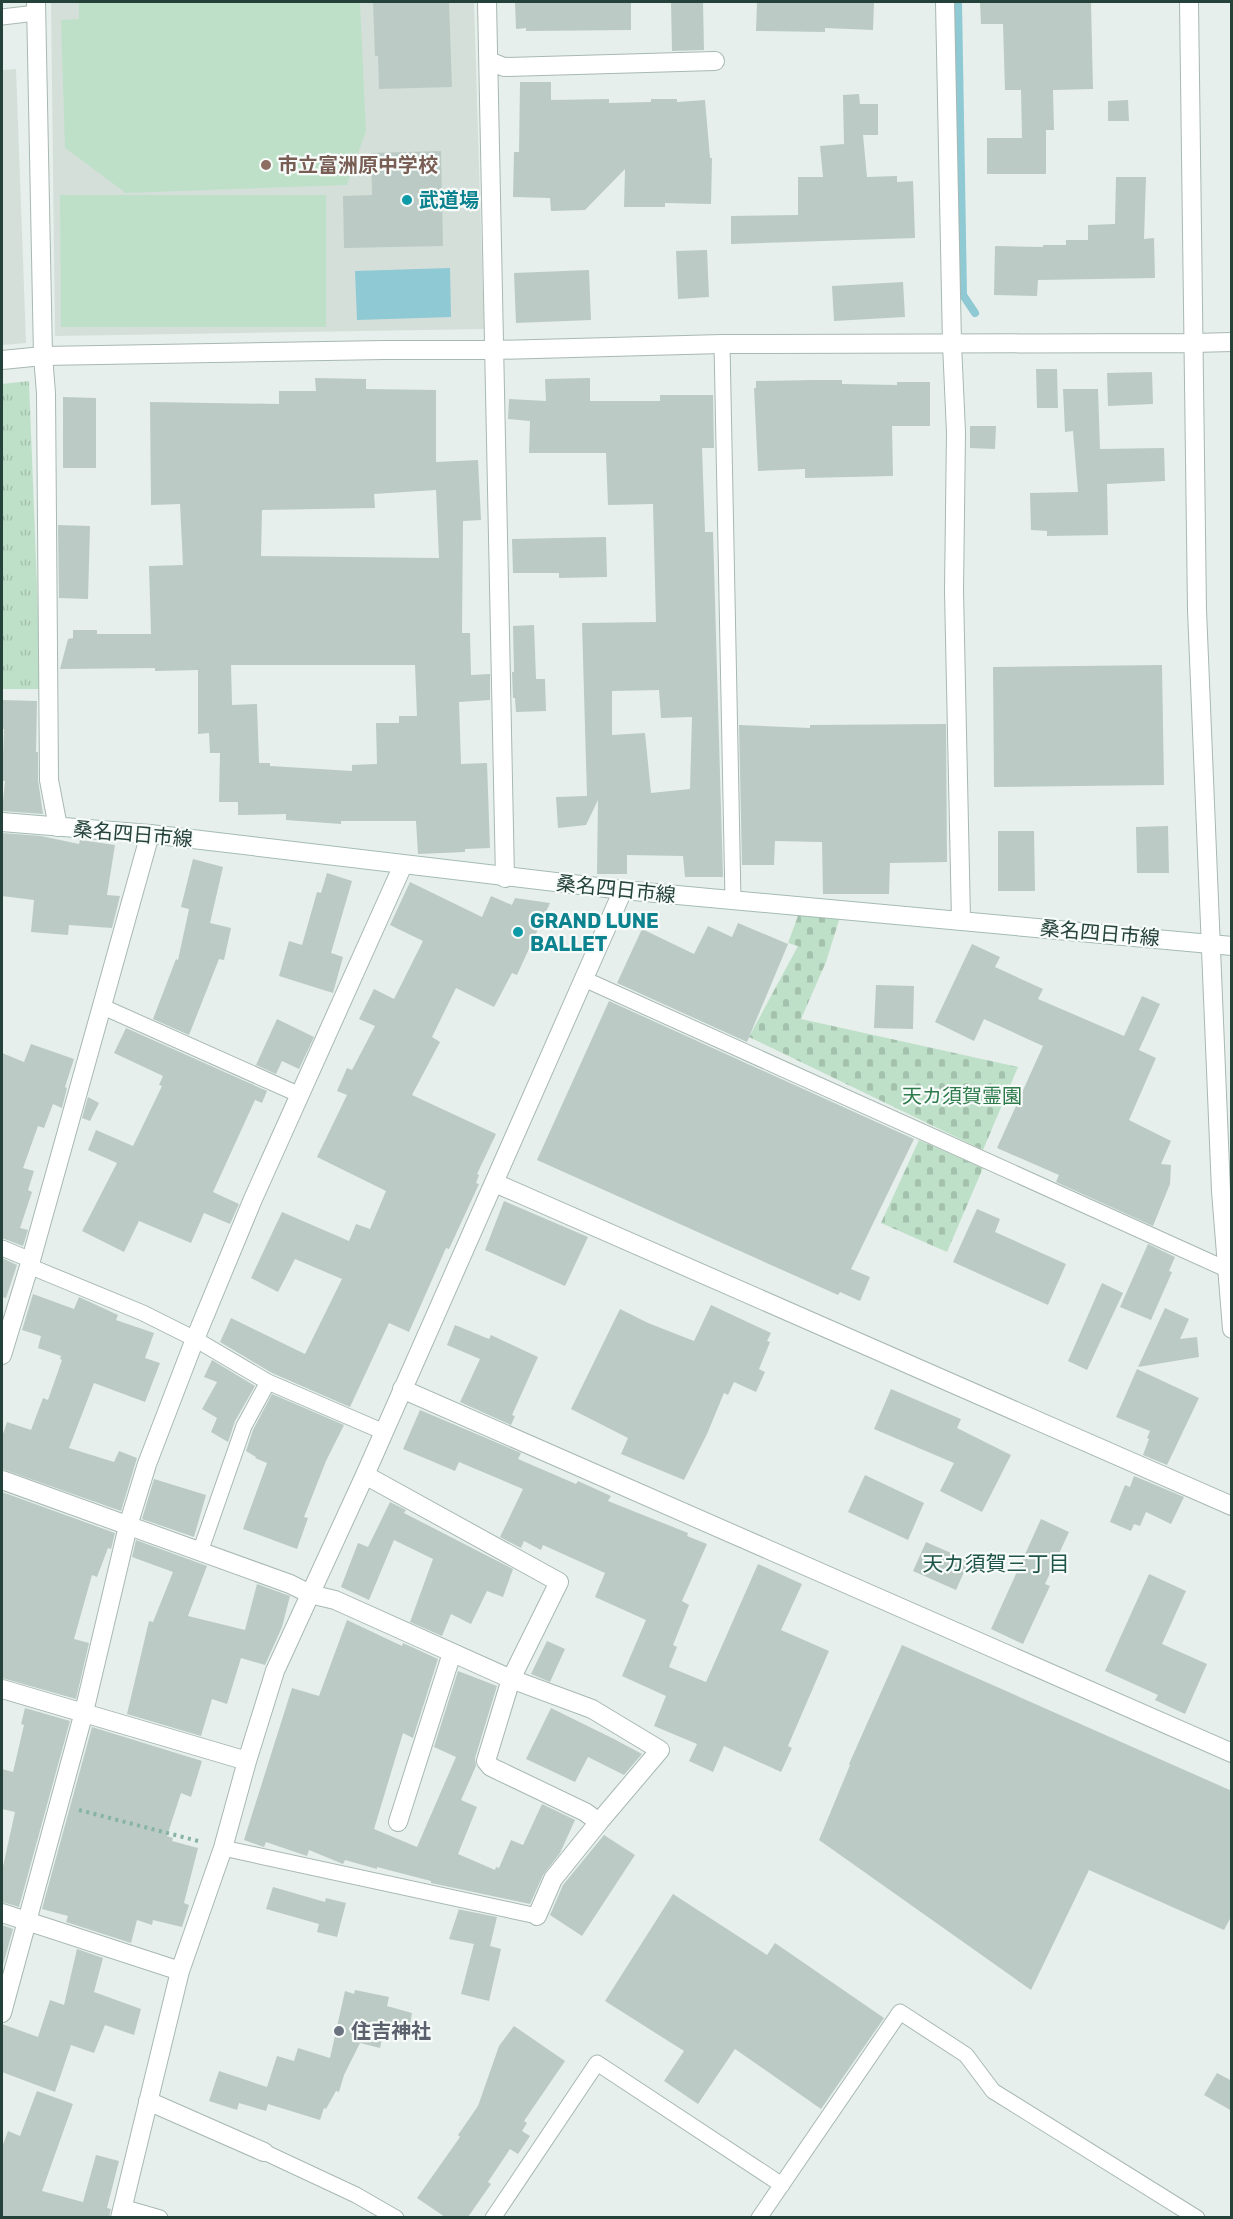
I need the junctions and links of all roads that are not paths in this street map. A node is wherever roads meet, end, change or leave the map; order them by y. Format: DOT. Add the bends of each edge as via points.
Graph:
graph roads {
  1 [pos="487,2"];
  2 [pos="945,2"];
  3 [pos="1189,2"];
  4 [pos="36,7"];
  5 [pos="2,17"];
  6 [pos="489,61"];
  7 [pos="715,61"];
  8 [pos="1232,342"];
  9 [pos="1193,343"];
  10 [pos="722,344"];
  11 [pos="952,344"];
  12 [pos="494,350"];
  13 [pos="43,356"];
  14 [pos="2,360"];
  15 [pos="2,822"];
  16 [pos="58,827"];
  17 [pos="150,834"];
  18 [pos="403,865"];
  19 [pos="505,878"];
  20 [pos="623,890"];
  21 [pos="733,900"];
  22 [pos="961,920"];
  23 [pos="1211,943"];
  24 [pos="1232,946"];
  25 [pos="584,980"];
  26 [pos="101,1006"];
  27 [pos="300,1095"];
  28 [pos="495,1183"];
  29 [pos="2,1248"];
  30 [pos="30,1263"];
  31 [pos="1226,1269"];
  32 [pos="1232,1329"];
  33 [pos="195,1339"];
  34 [pos="2,1355"];
  35 [pos="268,1383"];
  36 [pos="402,1389"];
  37 [pos="384,1432"];
  38 [pos="365,1475"];
  39 [pos="2,1480"];
  40 [pos="1232,1506"];
  41 [pos="128,1526"];
  42 [pos="200,1552"];
  43 [pos="310,1594"];
  44 [pos="452,1653"];
  45 [pos="511,1679"];
  46 [pos="2,1689"];
  47 [pos="84,1712"];
  48 [pos="1232,1753"];
  49 [pos="247,1761"];
  50 [pos="398,1822"];
  51 [pos="598,1822"];
  52 [pos="223,1848"];
  53 [pos="2,1913"];
  54 [pos="537,1916"];
  55 [pos="28,1921"];
  56 [pos="180,1971"];
  57 [pos="2,2013"];
  58 [pos="148,2101"];
  59 [pos="264,2152"];
  60 [pos="782,2185"];
  61 [pos="121,2212"];
  62 [pos="159,2217"];
  63 [pos="396,2217"];
  64 [pos="493,2217"];
  65 [pos="759,2217"];
  66 [pos="1197,2217"];
  1 -- 6 [label="street"];
  2 -- 11 [label="street"];
  3 -- 9 [label="street"];
  4 -- 5 [label="lane"];
  4 -- 13 [label="street"];
  6 -- 7 [label="street" via="504,67"];
  6 -- 12 [label="street"];
  8 -- 9 [label="street"];
  9 -- 11 [label="street"];
  9 -- 23 [label="street" via="1197,610"];
  10 -- 11 [label="street"];
  10 -- 12 [label="street"];
  10 -- 21 [label="lane"];
  11 -- 22 [label="street"];
  12 -- 13 [label="street"];
  12 -- 19 [label="street"];
  13 -- 14 [label="street"];
  13 -- 16 [label="street" via="49,780"];
  15 -- 16 [label="street, 桑名四日市線"];
  16 -- 17 [label="street, 桑名四日市線"];
  17 -- 18 [label="street, 桑名四日市線"];
  17 -- 26 [label="street"];
  18 -- 19 [label="street, 桑名四日市線"];
  18 -- 27 [label="street"];
  19 -- 20 [label="street, 桑名四日市線"];
  20 -- 21 [label="street, 桑名四日市線"];
  20 -- 25 [label="street"];
  21 -- 22 [label="street, 桑名四日市線"];
  22 -- 23 [label="street, 桑名四日市線"];
  23 -- 24 [label="street, 桑名四日市線"];
  23 -- 31 [label="street"];
  25 -- 28 [label="street"];
  25 -- 31 [label="lane"];
  26 -- 27 [label="lane"];
  26 -- 30 [label="street"];
  27 -- 33 [label="street"];
  28 -- 36 [label="street"];
  28 -- 40 [label="street"];
  29 -- 30 [label="lane"];
  30 -- 33 [label="lane"];
  30 -- 34 [label="street"];
  31 -- 32 [label="street"];
  33 -- 35 [label="lane"];
  33 -- 41 [label="street" via="147,1464"];
  35 -- 37 [label="lane"];
  35 -- 42 [label="lane" via="244,1426"];
  36 -- 37 [label="street"];
  36 -- 48 [label="street"];
  37 -- 38 [label="street"];
  38 -- 43 [label="street"];
  38 -- 45 [label="street" via="559,1582"];
  39 -- 41 [label="street"];
  41 -- 42 [label="street"];
  41 -- 47 [label="street"];
  42 -- 43 [label="street"];
  43 -- 44 [label="street" via="335,1600"];
  43 -- 49 [label="street" via="275,1671"];
  44 -- 45 [label="street"];
  44 -- 50 [label="street"];
  45 -- 51 [label="street" via="486,1761"];
  45 -- 51 [label="street" via="592,1709 660,1750"];
  46 -- 47 [label="street"];
  47 -- 49 [label="street"];
  47 -- 55 [label="street"];
  49 -- 52 [label="street"];
  51 -- 54 [label="street" via="553,1879"];
  52 -- 54 [label="lane"];
  52 -- 56 [label="street"];
  53 -- 55 [label="street"];
  55 -- 56 [label="street"];
  55 -- 57 [label="street"];
  56 -- 58 [label="street"];
  58 -- 59 [label="street"];
  58 -- 61 [label="street"];
  59 -- 63 [label="lane"];
  60 -- 64 [label="lane" via="597,2063"];
  60 -- 65 [label="lane"];
  60 -- 66 [label="lane" via="900,2012 966,2055 993,2091"];
  61 -- 62 [label="lane"];
}
